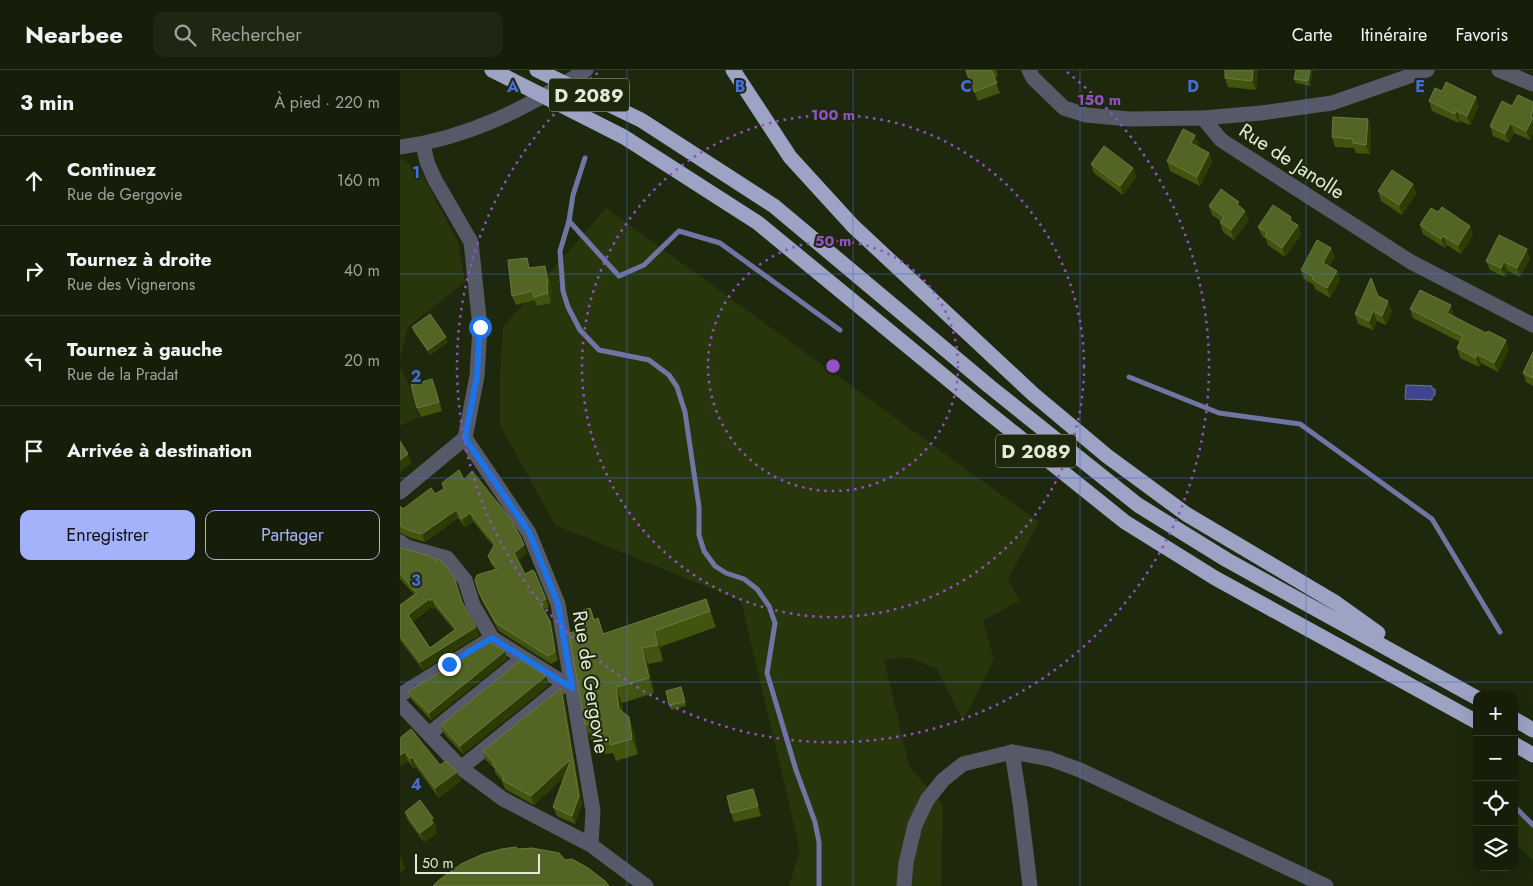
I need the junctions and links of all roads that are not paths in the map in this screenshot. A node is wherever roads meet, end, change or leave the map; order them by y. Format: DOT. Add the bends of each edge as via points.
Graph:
graph roads {
  1 [pos="492,70"];
  2 [pos="537,70"];
  3 [pos="586,70"];
  4 [pos="732,70"];
  5 [pos="1029,70"];
  6 [pos="1426,70"];
  7 [pos="1499,70"];
  8 [pos="1533,84"];
  9 [pos="1203,118"];
  10 [pos="423,144"];
  11 [pos="400,147"];
  12 [pos="1533,325"];
  13 [pos="465,438"];
  14 [pos="400,492"];
  15 [pos="400,542"];
  16 [pos="492,638"];
  17 [pos="523,658"];
  18 [pos="1438,676"];
  19 [pos="568,686"];
  20 [pos="400,695"];
  21 [pos="1473,696"];
  22 [pos="400,704"];
  23 [pos="1473,720"];
  24 [pos="1518,721"];
  25 [pos="1533,730"];
  26 [pos="429,734"];
  27 [pos="1518,746"];
  28 [pos="1012,752"];
  29 [pos="1533,755"];
  30 [pos="461,768"];
  31 [pos="591,845"];
  32 [pos="646,886"];
  33 [pos="904,886"];
  34 [pos="1030,886"];
  35 [pos="1326,886"];
  1 -- 23 [label="highway, D 2089" via="624,137 758,223 1125,522 1215,578"];
  2 -- 18 [label="highway, D 2089" via="641,120 774,206 981,380 1138,505 1228,560"];
  3 -- 10 [label="street" via="520,110 470,131"];
  4 -- 18 [label="highway" via="790,157 853,226 1033,394 1107,456 1186,514 1336,603"];
  5 -- 9 [label="street" via="1064,108 1086,115 1129,119"];
  6 -- 9 [label="street" via="1332,103"];
  7 -- 8 [label="street"];
  9 -- 12 [label="street, Rue de Janolle" via="1221,140 1411,262"];
  10 -- 11 [label="street"];
  10 -- 13 [label="street" via="426,162 471,242 480,327 477,376"];
  13 -- 14 [label="street"];
  13 -- 19 [label="street, Rue de Gergovie" via="529,532 558,604"];
  15 -- 16 [label="street" via="447,558 465,580 473,605"];
  16 -- 17 [label="street"];
  16 -- 20 [label="street"];
  17 -- 19 [label="street"];
  17 -- 26 [label="street"];
  18 -- 21 [label="highway, D 2089"];
  19 -- 30 [label="street"];
  19 -- 31 [label="street, Rue de Gergovie" via="593,811"];
  22 -- 26 [label="street"];
  24 -- 25 [label="highway"];
  26 -- 30 [label="street"];
  27 -- 29 [label="highway"];
  28 -- 33 [label="street" via="963,764 926,800 915,825"];
  28 -- 34 [label="street"];
  28 -- 35 [label="street" via="1050,759 1080,770"];
  30 -- 31 [label="street" via="503,799"];
  31 -- 32 [label="street"];
}
